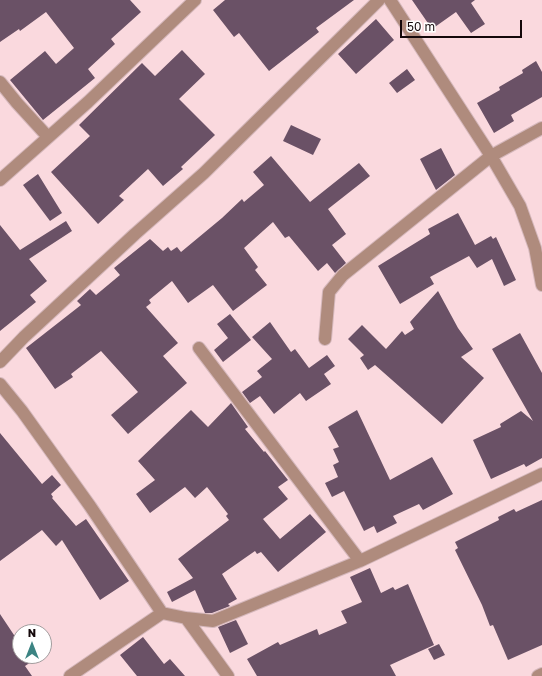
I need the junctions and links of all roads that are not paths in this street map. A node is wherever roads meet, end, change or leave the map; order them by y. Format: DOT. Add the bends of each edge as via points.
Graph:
graph roads {
  1 [pos="195,0"];
  2 [pos="379,0"];
  3 [pos="390,0"];
  4 [pos="0,82"];
  5 [pos="542,128"];
  6 [pos="48,137"];
  7 [pos="491,156"];
  8 [pos="0,180"];
  9 [pos="542,285"];
  10 [pos="325,339"];
  11 [pos="200,348"];
  12 [pos="0,362"];
  13 [pos="1,386"];
  14 [pos="542,474"];
  15 [pos="360,561"];
  16 [pos="162,612"];
  17 [pos="186,618"];
  18 [pos="542,674"];
  19 [pos="70,676"];
  20 [pos="228,676"];
  21 [pos="538,676"];
  1 -- 6 [label="street"];
  2 -- 12 [label="street" via="204,173 135,234"];
  3 -- 7 [label="street"];
  4 -- 6 [label="street"];
  5 -- 7 [label="street"];
  6 -- 8 [label="street"];
  7 -- 9 [label="street" via="520,206 535,248"];
  7 -- 10 [label="street" via="343,275 330,292"];
  11 -- 15 [label="street"];
  13 -- 16 [label="street" via="86,500"];
  14 -- 15 [label="street"];
  15 -- 17 [label="street" via="213,621"];
  16 -- 17 [label="street"];
  16 -- 19 [label="street"];
  17 -- 20 [label="street"];
  18 -- 21 [label="street"];
}
